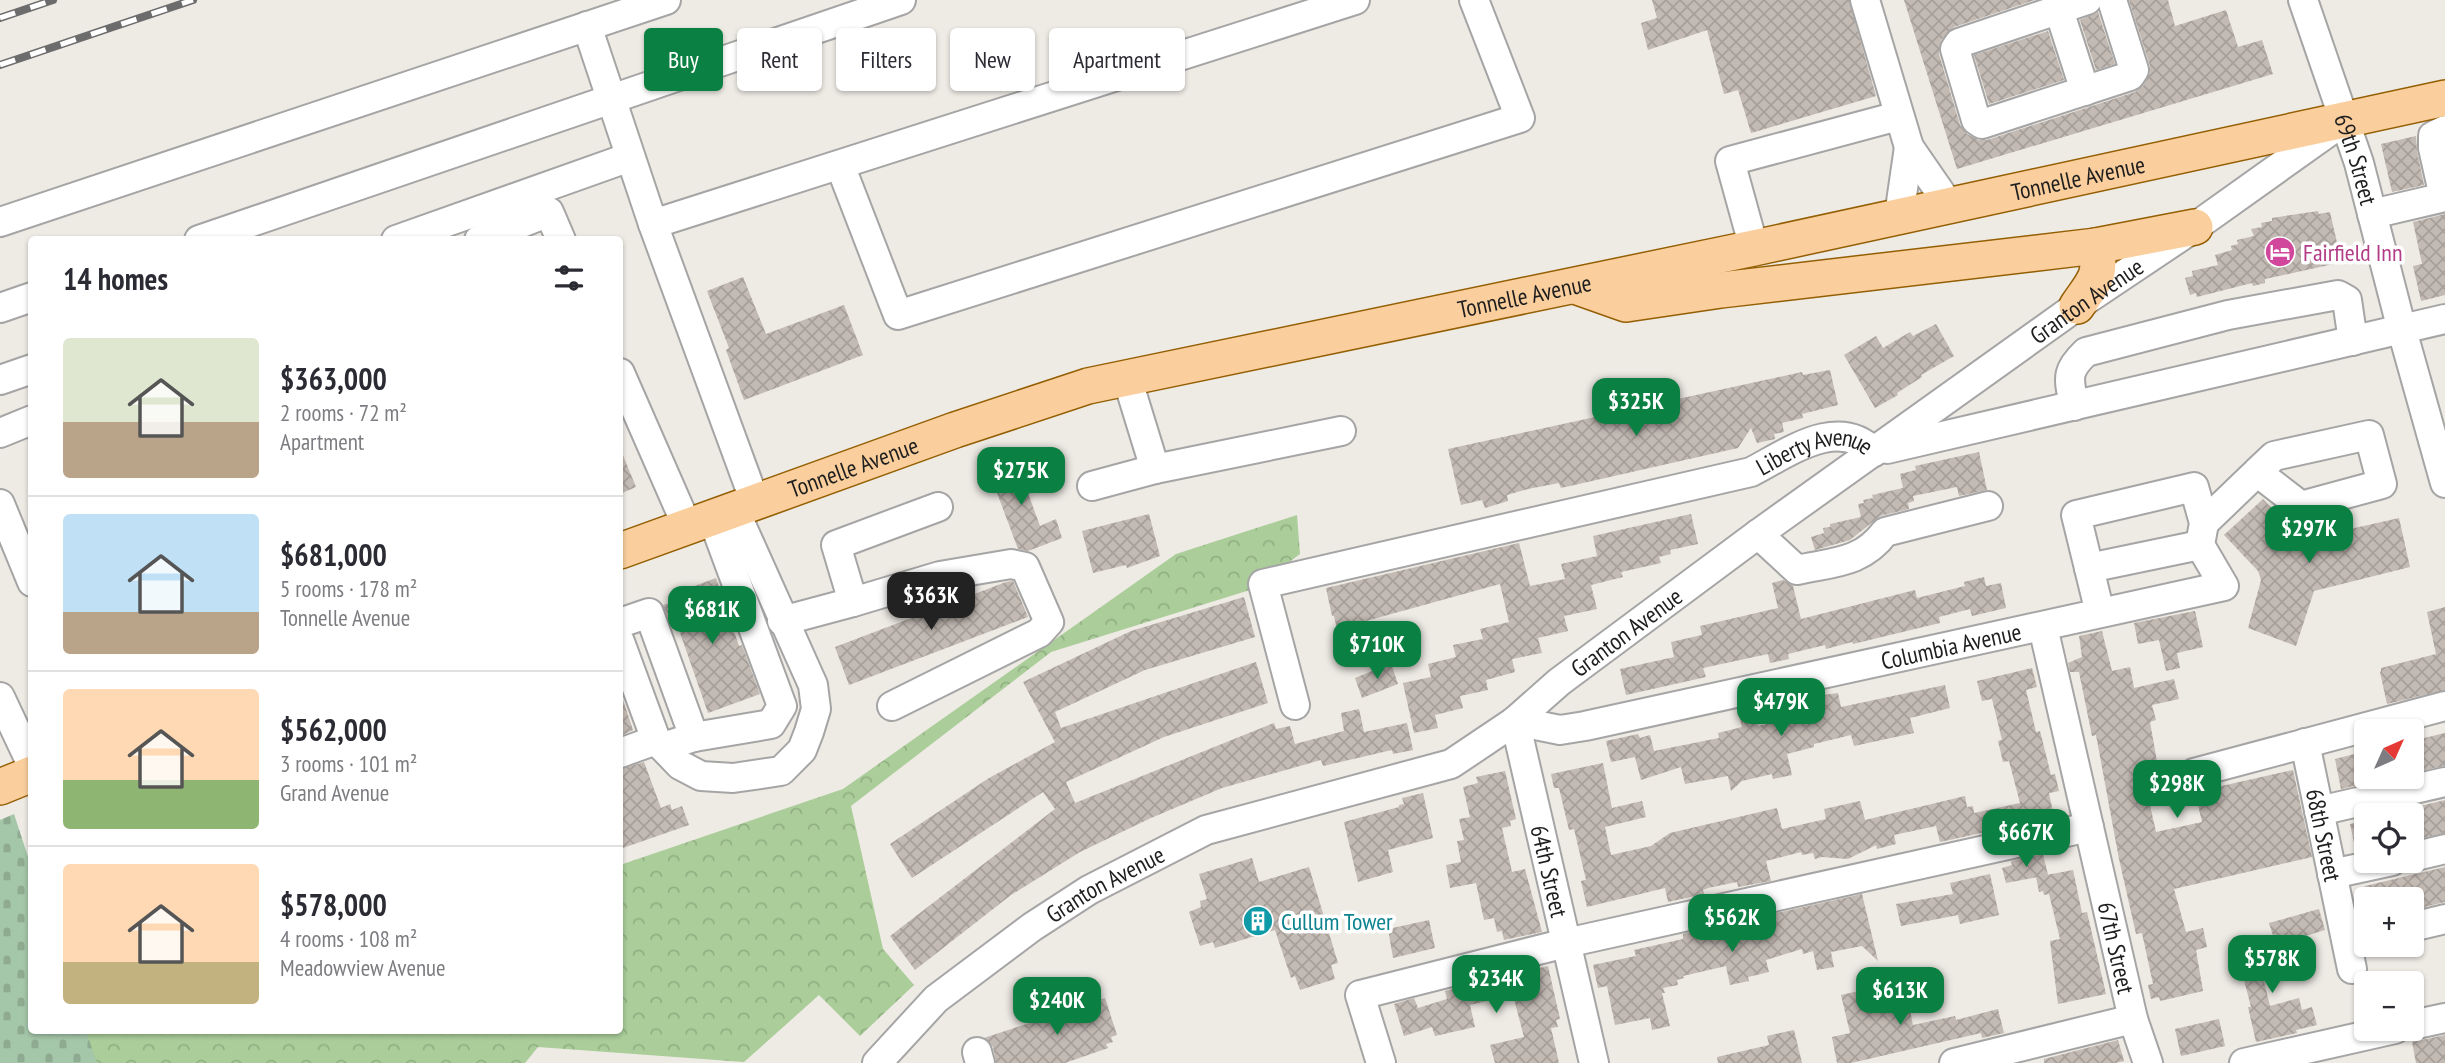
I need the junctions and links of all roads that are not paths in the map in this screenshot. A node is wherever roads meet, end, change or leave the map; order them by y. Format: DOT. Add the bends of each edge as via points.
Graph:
graph roads {
  1 [pos="666,0"];
  2 [pos="901,0"];
  3 [pos="1354,0"];
  4 [pos="1474,0"];
  5 [pos="1865,0"];
  6 [pos="2087,0"];
  7 [pos="2112,0"];
  8 [pos="2303,0"];
  9 [pos="2059,9"];
  10 [pos="587,26"];
  11 [pos="2085,91"];
  12 [pos="2445,98"];
  13 [pos="611,99"];
  14 [pos="1898,116"];
  15 [pos="2344,120"];
  16 [pos="2445,130"];
  17 [pos="1909,147"];
  18 [pos="630,157"];
  19 [pos="840,165"];
  20 [pos="2444,197"];
  21 [pos="1949,205"];
  22 [pos="2372,214"];
  23 [pos="1899,216"];
  24 [pos="0,222"];
  25 [pos="653,224"];
  26 [pos="2195,228"];
  27 [pos="211,236"];
  28 [pos="407,236"];
  29 [pos="489,236"];
  30 [pos="559,236"];
  31 [pos="2096,246"];
  32 [pos="1754,248"];
  33 [pos="1575,286"];
  34 [pos="28,298"];
  35 [pos="2077,306"];
  36 [pos="0,308"];
  37 [pos="2445,319"];
  38 [pos="2402,330"];
  39 [pos="2353,341"];
  40 [pos="28,370"];
  41 [pos="623,377"];
  42 [pos="1127,379"];
  43 [pos="0,380"];
  44 [pos="2074,406"];
  45 [pos="28,422"];
  46 [pos="2437,425"];
  47 [pos="1341,431"];
  48 [pos="0,433"];
  49 [pos="1874,452"];
  50 [pos="1155,469"];
  51 [pos="2257,472"];
  52 [pos="2445,483"];
  53 [pos="1092,486"];
  54 [pos="0,504"];
  55 [pos="1988,506"];
  56 [pos="938,507"];
  57 [pos="722,514"];
  58 [pos="1758,534"];
  59 [pos="2202,534"];
  60 [pos="623,550"];
  61 [pos="2089,568"];
  62 [pos="28,572"];
  63 [pos="853,602"];
  64 [pos="2100,613"];
  65 [pos="780,616"];
  66 [pos="750,621"];
  67 [pos="623,622"];
  68 [pos="2043,627"];
  69 [pos="623,650"];
  70 [pos="0,697"];
  71 [pos="1295,705"];
  72 [pos="892,706"];
  73 [pos="2445,706"];
  74 [pos="778,712"];
  75 [pos="1515,721"];
  76 [pos="807,735"];
  77 [pos="694,737"];
  78 [pos="2305,743"];
  79 [pos="659,744"];
  80 [pos="623,752"];
  81 [pos="28,756"];
  82 [pos="2194,773"];
  83 [pos="28,776"];
  84 [pos="2445,782"];
  85 [pos="0,787"];
  86 [pos="2319,811"];
  87 [pos="2089,827"];
  88 [pos="2445,849"];
  89 [pos="2424,854"];
  90 [pos="2354,869"];
  91 [pos="2332,874"];
  92 [pos="2445,919"];
  93 [pos="2424,925"];
  94 [pos="1566,943"];
  95 [pos="2354,947"];
  96 [pos="2445,1018"];
  97 [pos="2133,1019"];
  98 [pos="2424,1022"];
  99 [pos="2354,1038"];
  100 [pos="877,1063"];
  101 [pos="1381,1063"];
  102 [pos="1594,1063"];
  103 [pos="1954,1063"];
  104 [pos="2148,1063"];
  105 [pos="2244,1063"];
  1 -- 10 [label="street"];
  2 -- 13 [label="street"];
  3 -- 19 [label="street"];
  4 -- 19 [label="street" via="1520,118 898,316"];
  5 -- 14 [label="street"];
  6 -- 9 [label="street"];
  7 -- 11 [label="street" via="2134,71"];
  8 -- 15 [label="street, 69th Street"];
  9 -- 11 [label="street"];
  9 -- 11 [label="street" via="1959,43 1955,49 1976,120 1982,124"];
  10 -- 13 [label="street"];
  10 -- 24 [label="street"];
  12 -- 15 [label="main road, Tonnelle Avenue"];
  13 -- 18 [label="street"];
  13 -- 27 [label="street"];
  14 -- 17 [label="street"];
  14 -- 32 [label="street" via="1730,161"];
  15 -- 21 [label="main road, Tonnelle Avenue"];
  15 -- 22 [label="street, 69th Street"];
  15 -- 26 [label="street, Granton Avenue"];
  16 -- 20 [label="street" via="2433,135"];
  17 -- 21 [label="street"];
  17 -- 23 [label="street"];
  18 -- 25 [label="street"];
  18 -- 28 [label="street"];
  19 -- 25 [label="street"];
  20 -- 22 [label="street"];
  21 -- 23 [label="main road, Tonnelle Avenue"];
  22 -- 38 [label="street, 69th Street"];
  23 -- 32 [label="main road, Tonnelle Avenue"];
  25 -- 57 [label="street"];
  26 -- 31 [label="main road"];
  26 -- 35 [label="street, Granton Avenue"];
  29 -- 30 [label="street" via="549,212"];
  31 -- 33 [label="main road" via="1626,303"];
  31 -- 35 [label="main road" via="2097,277"];
  32 -- 33 [label="main road, Tonnelle Avenue"];
  33 -- 42 [label="main road, Tonnelle Avenue"];
  34 -- 36 [label="street"];
  35 -- 49 [label="street, Granton Avenue"];
  37 -- 38 [label="street, Liberty Avenue"];
  38 -- 39 [label="street, Liberty Avenue"];
  38 -- 46 [label="street, 69th Street"];
  39 -- 44 [label="street, Liberty Avenue"];
  39 -- 44 [label="street" via="2347,300 2337,295 2228,316 2086,352 2073,365"];
  40 -- 43 [label="street"];
  41 -- 57 [label="street"];
  42 -- 50 [label="street"];
  42 -- 57 [label="main road, Tonnelle Avenue" via="1077,389 1004,413"];
  44 -- 49 [label="street, Liberty Avenue"];
  45 -- 48 [label="street"];
  46 -- 52 [label="street, 69th Street"];
  47 -- 50 [label="street"];
  49 -- 58 [label="street, Granton Avenue"];
  49 -- 71 [label="street, Liberty Avenue" via="1860,440 1824,436 1751,472 1263,584"];
  50 -- 53 [label="street"];
  51 -- 59 [label="street"];
  54 -- 62 [label="street"];
  55 -- 58 [label="street" via="1885,531 1860,556 1797,570"];
  56 -- 63 [label="street" via="836,545"];
  57 -- 60 [label="main road, Tonnelle Avenue"];
  57 -- 65 [label="street"];
  57 -- 66 [label="street"];
  58 -- 75 [label="street, Granton Avenue" via="1559,682"];
  59 -- 61 [label="street"];
  59 -- 61 [label="street" via="2194,487 2076,514"];
  59 -- 64 [label="street, Columbia Avenue" via="2224,586"];
  61 -- 64 [label="street"];
  63 -- 65 [label="street"];
  63 -- 72 [label="street" via="940,576 1011,564 1025,567 1049,622 1039,633"];
  64 -- 68 [label="street, Columbia Avenue"];
  65 -- 66 [label="street"];
  65 -- 76 [label="street" via="813,685 816,709"];
  66 -- 74 [label="street"];
  67 -- 77 [label="street" via="649,613"];
  68 -- 75 [label="street, Columbia Avenue" via="1585,726 1560,730"];
  68 -- 87 [label="street, 67th Street"];
  69 -- 79 [label="street"];
  70 -- 81 [label="street"];
  73 -- 78 [label="street"];
  74 -- 76 [label="street"];
  74 -- 77 [label="street" via="765,726"];
  75 -- 94 [label="street, 64th Street"];
  75 -- 100 [label="street, Granton Avenue" via="1451,764 1206,830 1088,890 936,999"];
  76 -- 79 [label="street" via="802,750 781,771 733,778 701,776"];
  77 -- 79 [label="street"];
  78 -- 82 [label="street"];
  78 -- 86 [label="street, 68th Street"];
  79 -- 80 [label="street"];
  83 -- 85 [label="main road"];
  84 -- 86 [label="street"];
  86 -- 91 [label="street, 68th Street"];
  87 -- 94 [label="street"];
  87 -- 97 [label="street, 67th Street"];
  88 -- 89 [label="street"];
  90 -- 91 [label="street"];
  91 -- 95 [label="street, 68th Street"];
  92 -- 93 [label="street"];
  94 -- 101 [label="street" via="1360,995"];
  94 -- 102 [label="street, 64th Street"];
  96 -- 98 [label="street"];
  97 -- 103 [label="street"];
  97 -- 104 [label="street, 67th Street"];
  99 -- 105 [label="street"];
}
